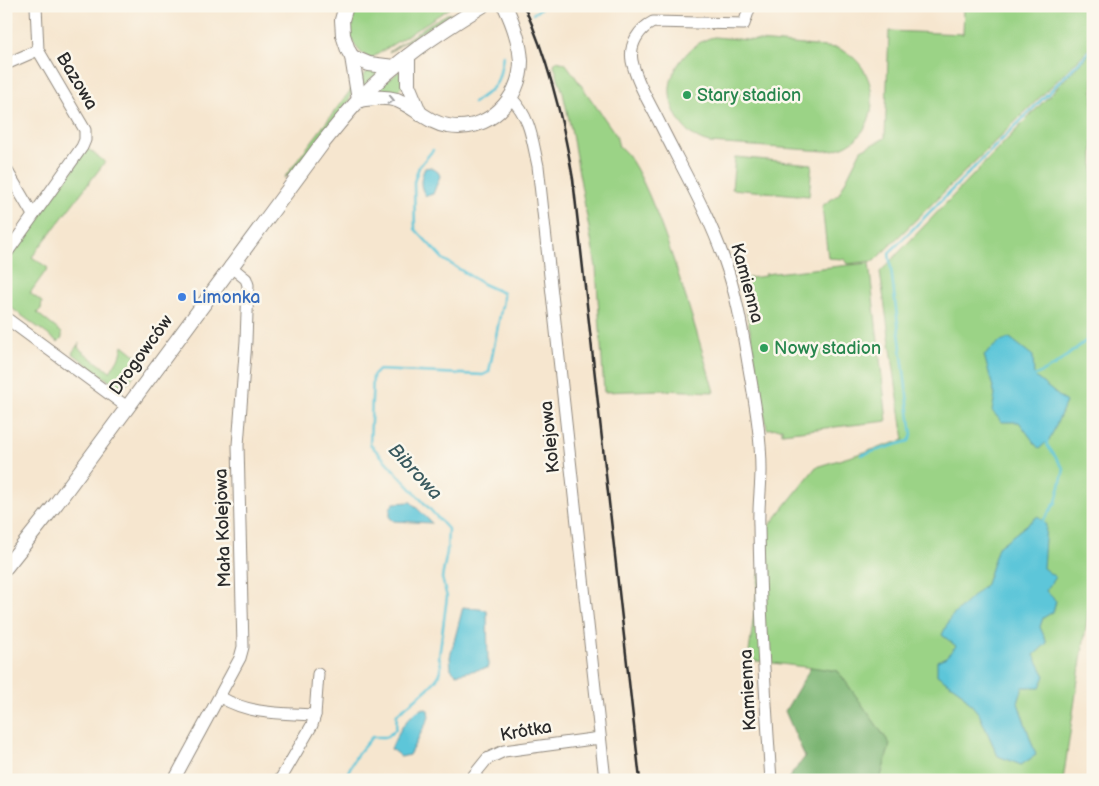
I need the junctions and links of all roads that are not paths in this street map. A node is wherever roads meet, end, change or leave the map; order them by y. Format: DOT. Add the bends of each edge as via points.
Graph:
graph roads {
  1 [pos="36,6"];
  2 [pos="346,6"];
  3 [pos="505,6"];
  4 [pos="750,6"];
  5 [pos="478,8"];
  6 [pos="38,50"];
  7 [pos="408,56"];
  8 [pos="352,57"];
  9 [pos="6,64"];
  10 [pos="394,67"];
  11 [pos="511,98"];
  12 [pos="359,100"];
  13 [pos="420,114"];
  14 [pos="6,169"];
  15 [pos="33,215"];
  16 [pos="6,254"];
  17 [pos="230,266"];
  18 [pos="6,318"];
  19 [pos="127,406"];
  20 [pos="6,567"];
  21 [pos="318,674"];
  22 [pos="220,697"];
  23 [pos="315,715"];
  24 [pos="600,738"];
  25 [pos="174,780"];
  26 [pos="280,780"];
  27 [pos="470,780"];
  28 [pos="605,780"];
  29 [pos="771,780"];
  1 -- 6 [label="street, Bazowa"];
  2 -- 8 [label="main road" via="342,20 343,35"];
  3 -- 11 [label="main road" via="521,62"];
  4 -- 29 [label="street, Kamienna" via="744,24 653,22 635,38 632,60 642,88 714,231 734,291 743,335 756,410 761,470 759,523"];
  5 -- 7 [label="main road, Drogowców"];
  6 -- 9 [label="street, Bazowa"];
  6 -- 15 [label="street, Bazowa" via="85,130 85,140"];
  7 -- 10 [label="main road, Drogowców"];
  7 -- 13 [label="main road" via="408,85"];
  8 -- 10 [label="main road" via="369,64"];
  8 -- 12 [label="main road"];
  10 -- 12 [label="main road, Drogowców"];
  11 -- 13 [label="main road" via="497,114 471,126 450,127"];
  11 -- 24 [label="street, Kolejowa" via="526,117 538,166"];
  12 -- 13 [label="main road, one-way" via="380,97 397,100"];
  12 -- 17 [label="main road, Drogowców"];
  14 -- 15 [label="street"];
  15 -- 16 [label="street, Bazowa"];
  17 -- 19 [label="main road, Drogowców"];
  17 -- 22 [label="street, Mała Kolejowa" via="246,279 248,285 238,444 243,647"];
  18 -- 19 [label="street"];
  19 -- 20 [label="main road, Drogowców"];
  21 -- 23 [label="street"];
  22 -- 23 [label="street" via="261,712"];
  22 -- 25 [label="street, Mała Kolejowa"];
  23 -- 26 [label="street"];
  24 -- 27 [label="street, Krótka" via="504,751 487,759"];
  24 -- 28 [label="street, Kolejowa"];
}
